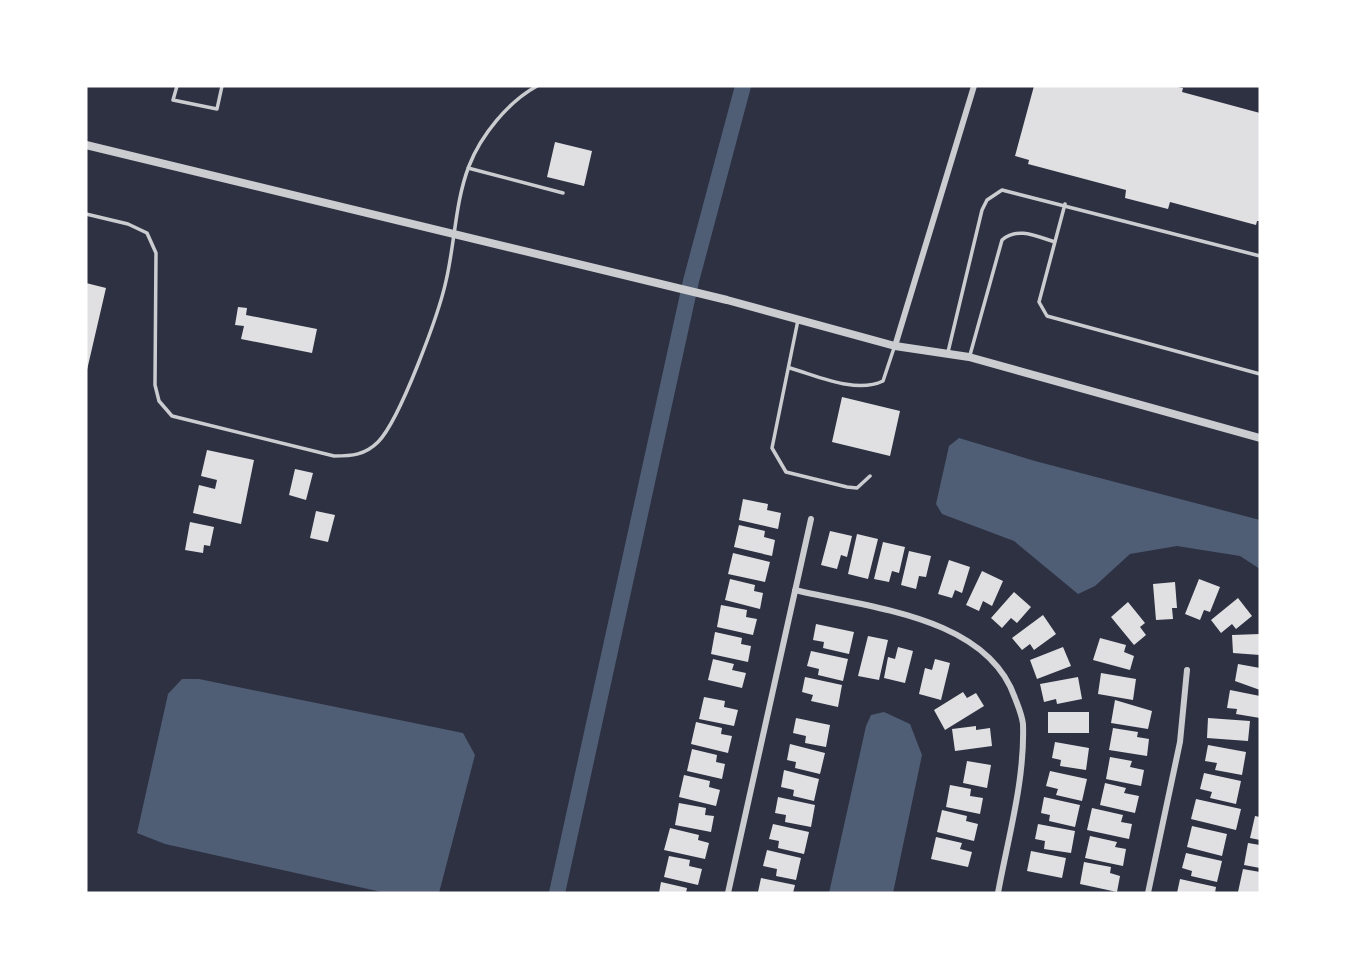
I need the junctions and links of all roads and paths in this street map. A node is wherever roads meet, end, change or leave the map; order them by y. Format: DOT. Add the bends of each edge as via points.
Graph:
graph roads {
  1 [pos="177,86"];
  2 [pos="222,86"];
  3 [pos="537,86"];
  4 [pos="974,86"];
  5 [pos="86,145"];
  6 [pos="468,168"];
  7 [pos="563,193"];
  8 [pos="1065,204"];
  9 [pos="86,214"];
  10 [pos="453,233"];
  11 [pos="1055,242"];
  12 [pos="1260,256"];
  13 [pos="799,318"];
  14 [pos="895,346"];
  15 [pos="947,353"];
  16 [pos="970,357"];
  17 [pos="790,368"];
  18 [pos="1260,374"];
  19 [pos="1260,438"];
  20 [pos="870,476"];
  21 [pos="811,519"];
  22 [pos="795,590"];
  23 [pos="1187,670"];
  24 [pos="727,893"];
  25 [pos="998,893"];
  26 [pos="1148,893"];
  1 -- 2 [label="lane" via="173,100 217,109"];
  3 -- 6 [label="lane" via="506,110"];
  4 -- 14 [label="street"];
  5 -- 10 [label="street"];
  6 -- 7 [label="lane"];
  6 -- 10 [label="lane"];
  8 -- 11 [label="lane"];
  8 -- 12 [label="lane"];
  8 -- 15 [label="lane" via="1002,190 987,200"];
  9 -- 10 [label="lane" via="147,233 156,253 155,384 159,401 172,416 334,456 358,456 379,441 397,409 439,305"];
  10 -- 13 [label="street"];
  11 -- 16 [label="lane" via="1022,232 1002,240"];
  11 -- 18 [label="lane" via="1040,302 1047,316"];
  13 -- 14 [label="street"];
  13 -- 17 [label="lane"];
  14 -- 15 [label="street"];
  14 -- 17 [label="lane" via="883,381 860,386"];
  15 -- 16 [label="street"];
  16 -- 19 [label="street"];
  17 -- 20 [label="lane" via="772,448 786,472 857,488"];
  21 -- 22 [label="street"];
  22 -- 24 [label="street"];
  22 -- 25 [label="street" via="945,627 982,648 1009,681 1023,720 1022,763"];
  23 -- 26 [label="street" via="1180,742"];
}
